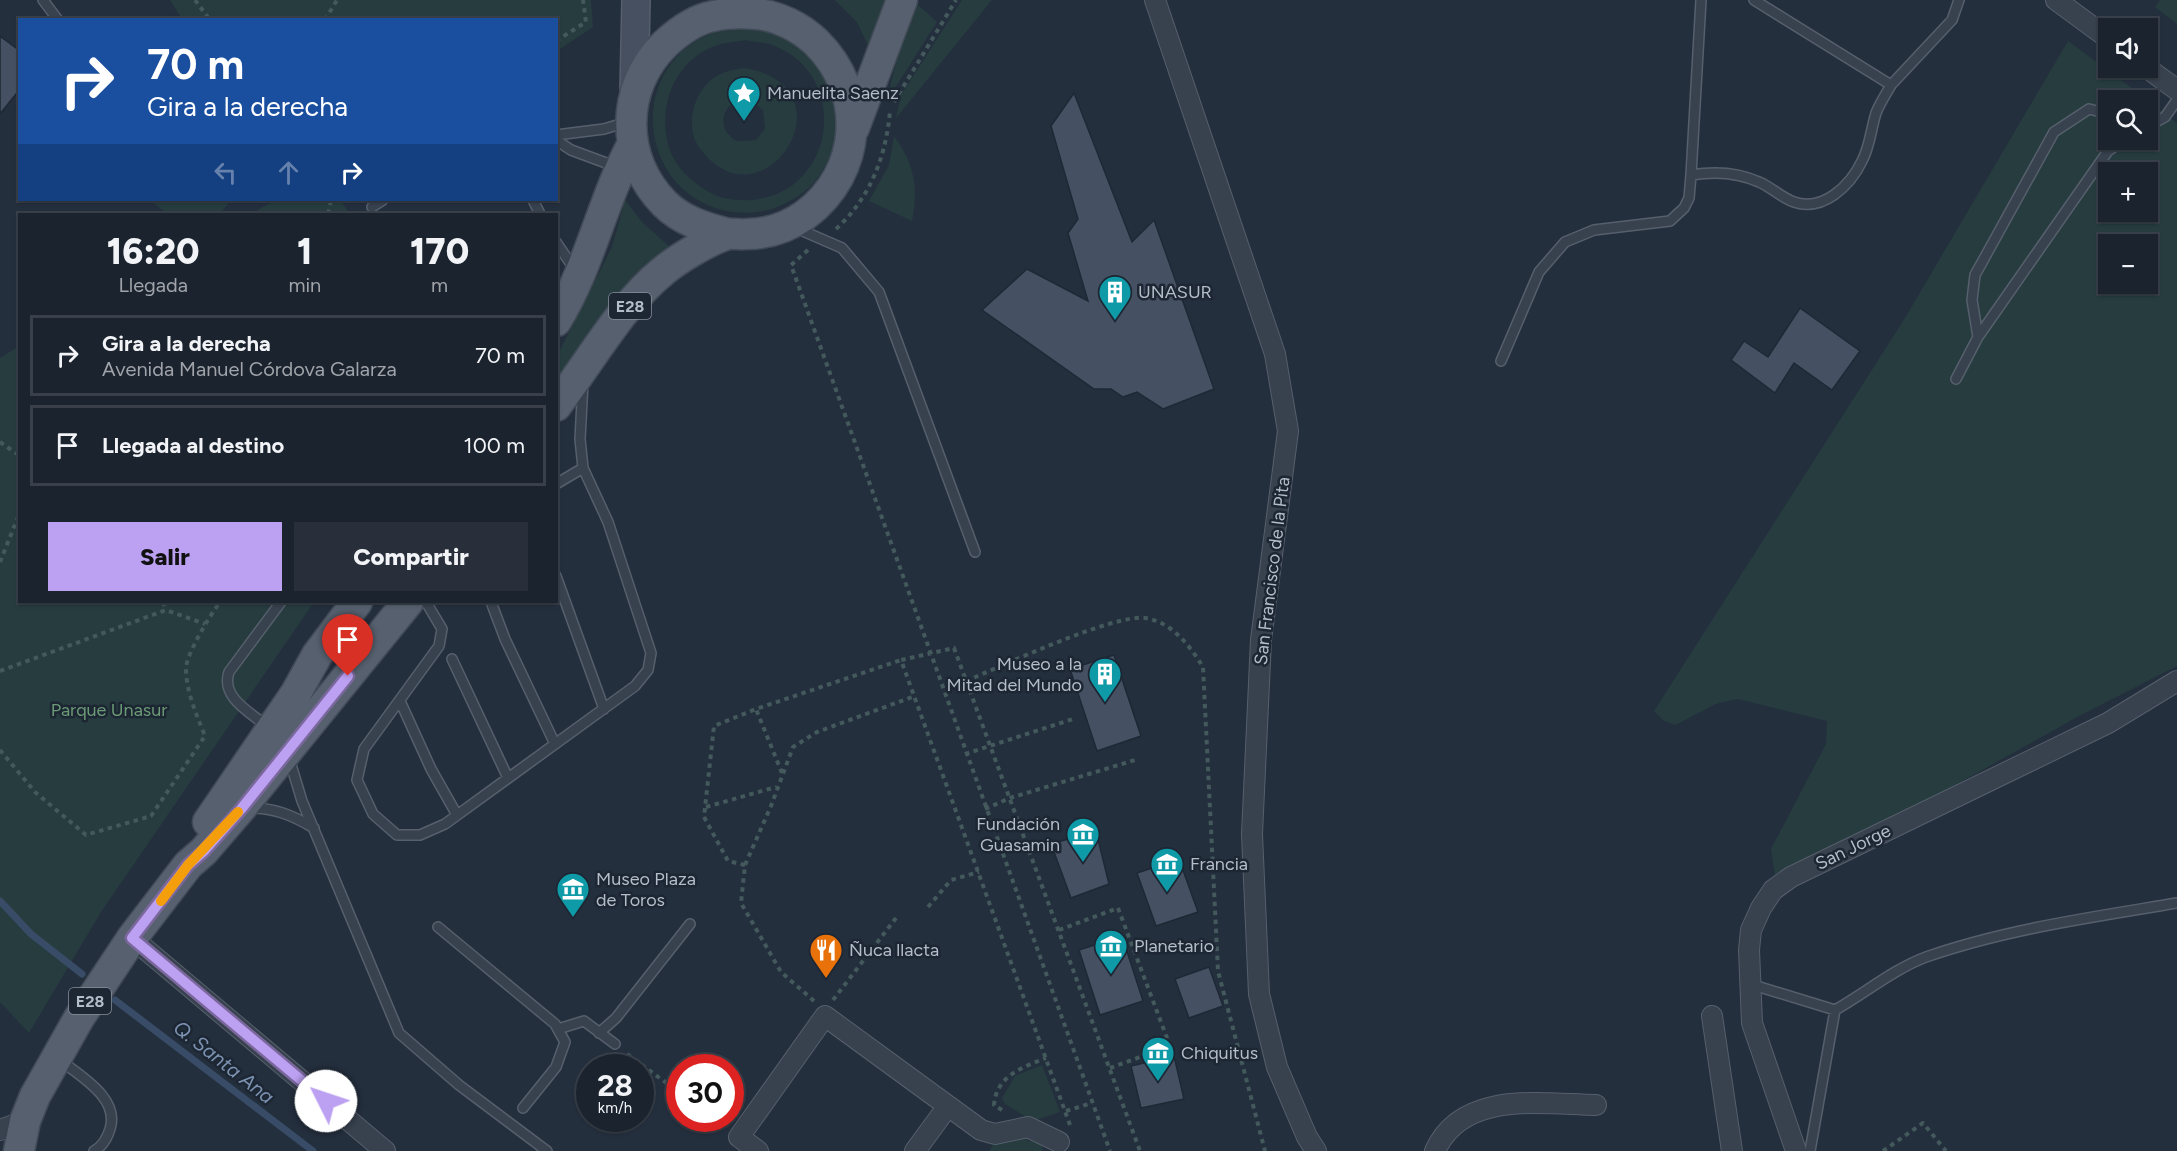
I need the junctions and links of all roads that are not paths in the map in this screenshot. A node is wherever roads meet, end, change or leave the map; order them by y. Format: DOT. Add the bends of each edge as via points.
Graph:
graph roads {
  1 [pos="43,0"];
  2 [pos="636,0"];
  3 [pos="902,0"];
  4 [pos="1155,0"];
  5 [pos="1701,0"];
  6 [pos="1754,0"];
  7 [pos="1959,0"];
  8 [pos="2056,0"];
  9 [pos="762,7"];
  10 [pos="56,18"];
  11 [pos="2098,31"];
  12 [pos="2158,76"];
  13 [pos="1891,85"];
  14 [pos="2177,90"];
  15 [pos="634,92"];
  16 [pos="2177,100"];
  17 [pos="2098,111"];
  18 [pos="2158,121"];
  19 [pos="852,130"];
  20 [pos="558,135"];
  21 [pos="558,141"];
  22 [pos="627,145"];
  23 [pos="2109,150"];
  24 [pos="1691,175"];
  25 [pos="381,201"];
  26 [pos="372,207"];
  27 [pos="788,225"];
  28 [pos="729,234"];
  29 [pos="558,245"];
  30 [pos="579,275"];
  31 [pos="558,317"];
  32 [pos="1978,337"];
  33 [pos="1501,361"];
  34 [pos="589,364"];
  35 [pos="1956,379"];
  36 [pos="558,403"];
  37 [pos="583,468"];
  38 [pos="558,483"];
  39 [pos="975,552"];
  40 [pos="558,582"];
  41 [pos="280,603"];
  42 [pos="356,603"];
  43 [pos="407,603"];
  44 [pos="427,603"];
  45 [pos="491,603"];
  46 [pos="452,659"];
  47 [pos="2177,681"];
  48 [pos="400,701"];
  49 [pos="604,709"];
  50 [pos="280,740"];
  51 [pos="555,744"];
  52 [pos="508,778"];
  53 [pos="242,808"];
  54 [pos="457,815"];
  55 [pos="314,828"];
  56 [pos="188,865"];
  57 [pos="2177,903"];
  58 [pos="690,924"];
  59 [pos="438,927"];
  60 [pos="132,938"];
  61 [pos="1750,984"];
  62 [pos="1835,1010"];
  63 [pos="1712,1016"];
  64 [pos="558,1029"];
  65 [pos="599,1032"];
  66 [pos="615,1044"];
  67 [pos="57,1058"];
  68 [pos="1596,1105"];
  69 [pos="948,1106"];
  70 [pos="523,1108"];
  71 [pos="13,1125"];
  72 [pos="1066,1138"];
  73 [pos="19,1151"];
  74 [pos="94,1151"];
  75 [pos="385,1151"];
  76 [pos="547,1151"];
  77 [pos="758,1151"];
  78 [pos="915,1151"];
  79 [pos="1316,1151"];
  80 [pos="1434,1151"];
  81 [pos="1732,1151"];
  82 [pos="1796,1151"];
  83 [pos="1810,1151"];
  1 -- 10 [label="lane"];
  2 -- 15 [label="main road"];
  3 -- 19 [label="main road, E28"];
  4 -- 79 [label="street, San Francisco de la Pita" via="1275,354 1288,430 1261,640 1252,834 1259,994 1277,1067"];
  5 -- 24 [label="lane"];
  6 -- 13 [label="lane"];
  7 -- 13 [label="lane" via="1952,20"];
  8 -- 11 [label="street"];
  9 -- 15 [label="main road, E28" via="713,16 678,31 651,58"];
  9 -- 19 [label="main road, E28" via="809,35 828,54 843,77"];
  12 -- 14 [label="street"];
  13 -- 24 [label="lane" via="1876,112 1862,162 1847,185 1823,202 1809,206 1792,202 1759,182 1733,174"];
  15 -- 22 [label="main road, E28"];
  16 -- 18 [label="lane"];
  17 -- 32 [label="lane" via="2089,109 2054,132 1975,275 1972,300"];
  19 -- 27 [label="main road, E28" via="843,169 831,189 805,215"];
  20 -- 22 [label="lane" via="604,129"];
  21 -- 22 [label="lane" via="571,150"];
  22 -- 28 [label="main road, E28" via="644,178 666,205 695,224"];
  22 -- 30 [label="main road, E28"];
  23 -- 32 [label="lane"];
  24 -- 33 [label="lane" via="1689,198 1670,220 1594,230 1565,242 1539,272"];
  25 -- 26 [label="lane"];
  27 -- 28 [label="main road, E28" via="769,232"];
  27 -- 39 [label="lane" via="842,248 879,292"];
  28 -- 34 [label="main road, E28" via="661,272 626,310"];
  29 -- 30 [label="lane"];
  30 -- 31 [label="main road, E28"];
  32 -- 35 [label="lane"];
  34 -- 36 [label="main road, E28"];
  34 -- 37 [label="lane" via="583,383"];
  37 -- 38 [label="lane"];
  37 -- 49 [label="lane" via="608,522 651,653 648,670 635,686"];
  40 -- 49 [label="lane"];
  41 -- 50 [label="lane" via="225,683 228,693"];
  42 -- 50 [label="main road, E28" via="317,655 296,693"];
  43 -- 50 [label="main road, E28"];
  44 -- 48 [label="lane" via="442,629 439,646"];
  45 -- 51 [label="lane"];
  46 -- 52 [label="lane"];
  47 -- 61 [label="street, San Jorge" via="2108,723 1791,877 1773,890 1751,930"];
  48 -- 54 [label="lane"];
  48 -- 54 [label="lane" via="364,748 357,780 373,814 397,835 420,835"];
  49 -- 51 [label="lane"];
  50 -- 53 [label="main road, E28"];
  50 -- 55 [label="lane"];
  50 -- 56 [label="main road, E28" via="209,819"];
  51 -- 52 [label="lane"];
  52 -- 54 [label="lane"];
  53 -- 55 [label="lane" via="267,808 289,814"];
  53 -- 56 [label="main road, E28"];
  55 -- 76 [label="lane" via="399,1033 459,1085"];
  56 -- 60 [label="main road, E28"];
  57 -- 62 [label="lane" via="2009,935 1926,958"];
  58 -- 65 [label="lane" via="616,1018"];
  59 -- 64 [label="lane"];
  60 -- 67 [label="main road, E28"];
  60 -- 75 [label="street"];
  61 -- 62 [label="lane"];
  61 -- 82 [label="street, San Jorge" via="1752,1023"];
  62 -- 83 [label="lane"];
  63 -- 81 [label="street"];
  64 -- 65 [label="lane" via="584,1021"];
  64 -- 70 [label="lane" via="565,1042 556,1067"];
  65 -- 66 [label="lane"];
  67 -- 71 [label="main road, E28"];
  67 -- 74 [label="lane" via="97,1089 108,1104 113,1120 104,1143"];
  68 -- 80 [label="street" via="1487,1107 1456,1121"];
  69 -- 72 [label="street" via="981,1130 995,1134 1028,1128"];
  69 -- 77 [label="street" via="825,1016 739,1137"];
  69 -- 78 [label="street"];
  71 -- 73 [label="main road, E28"];
}
